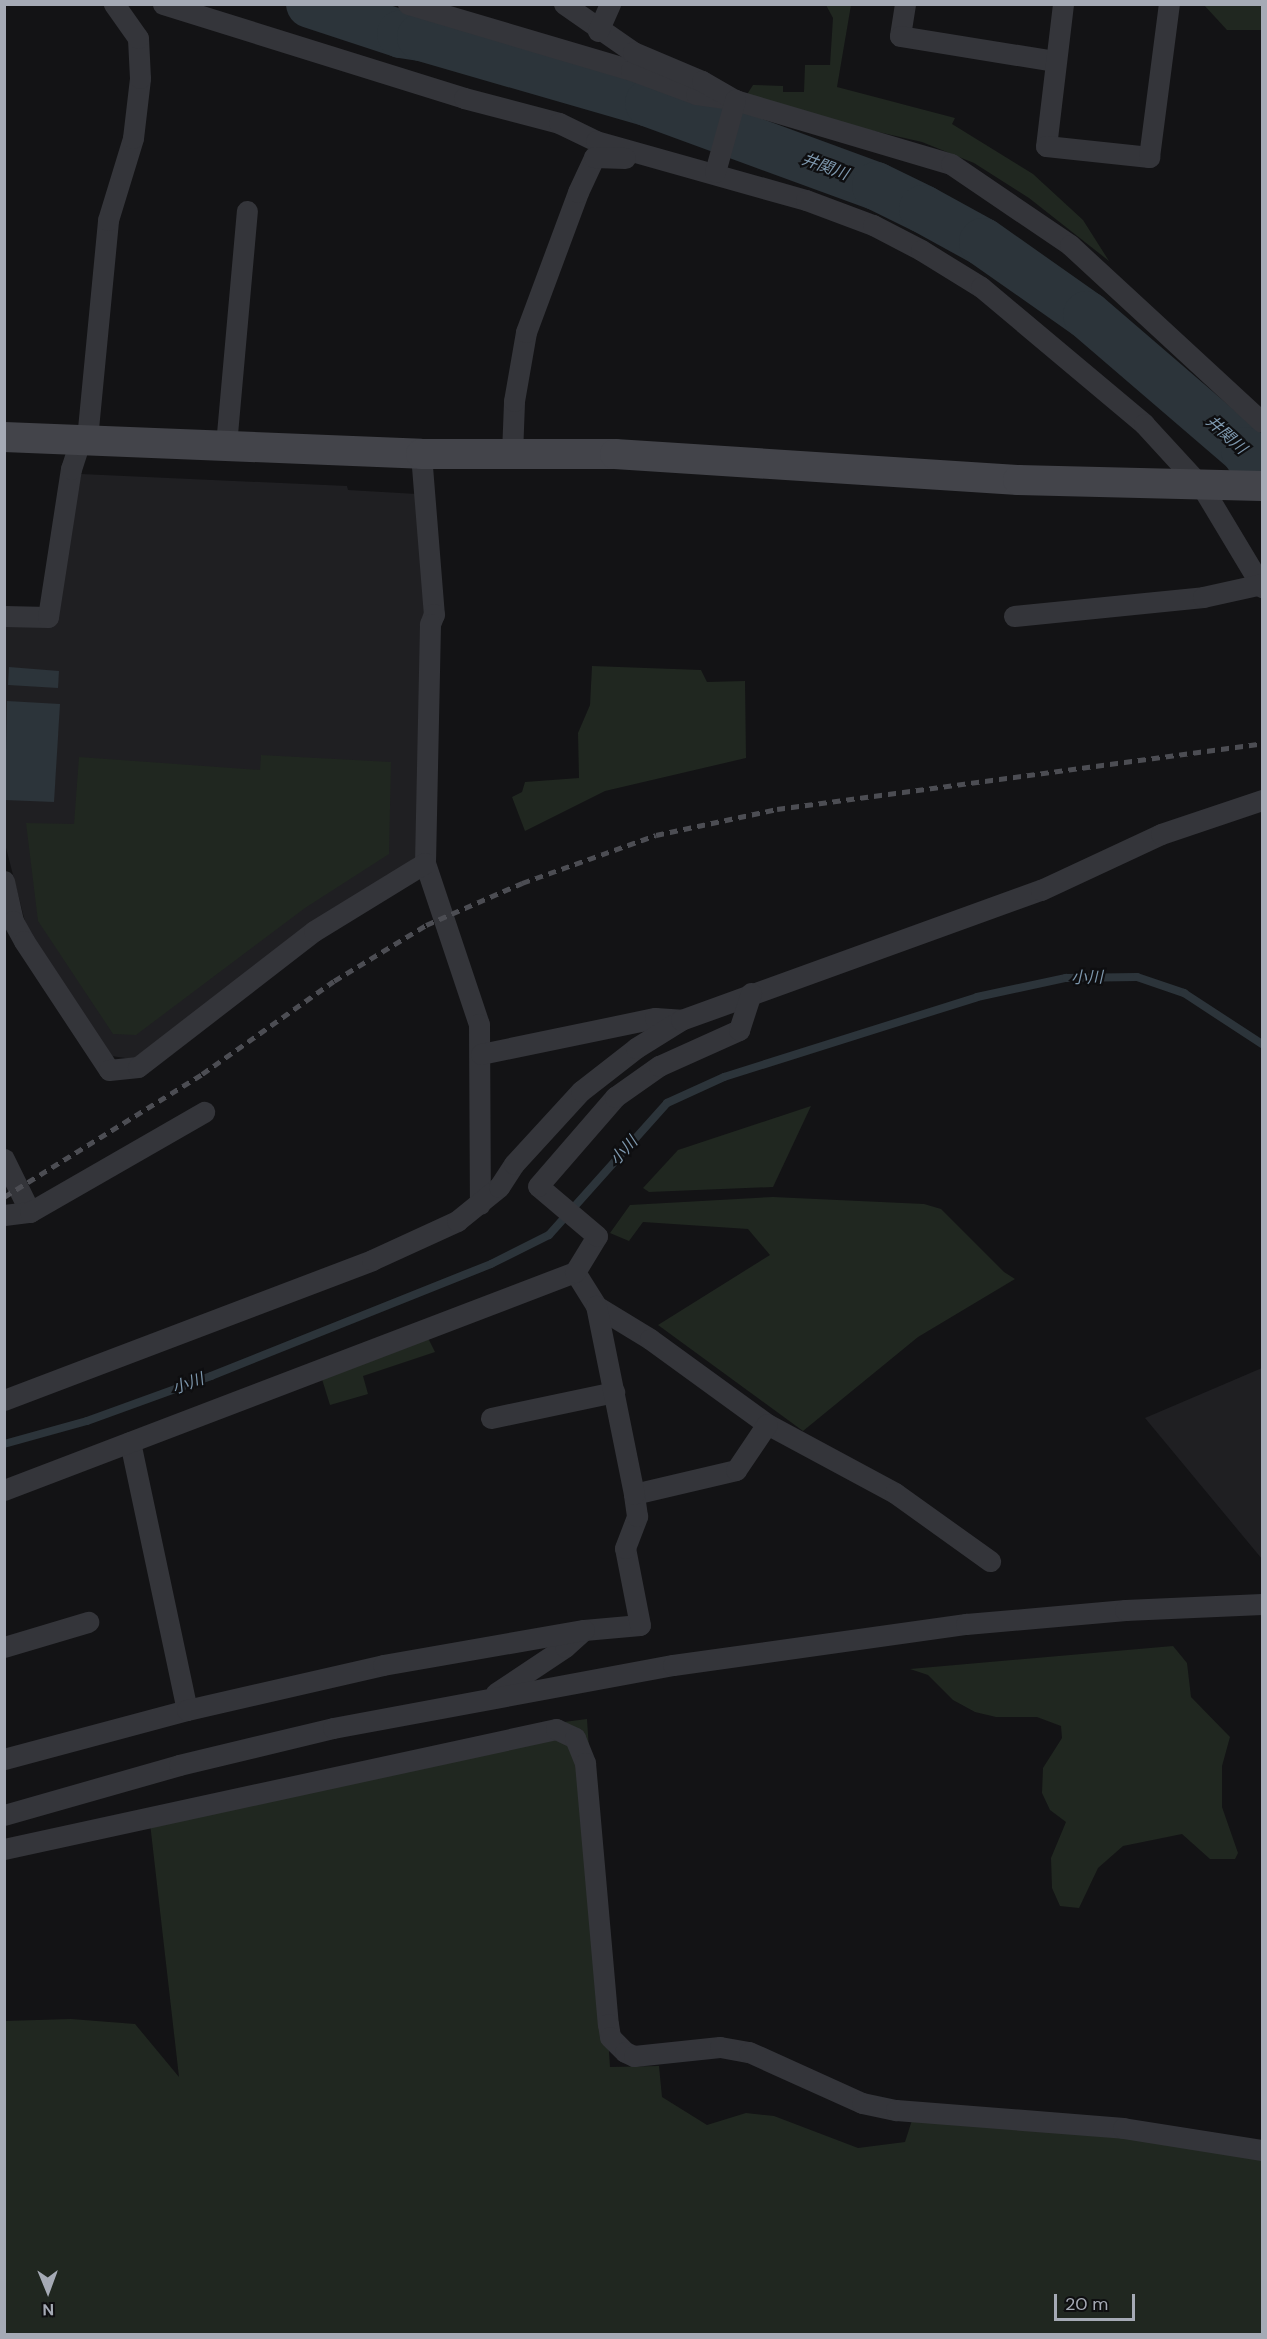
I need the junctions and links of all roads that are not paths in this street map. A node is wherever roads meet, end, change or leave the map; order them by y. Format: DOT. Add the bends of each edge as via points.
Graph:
graph roads {
  1 [pos="114,4"];
  2 [pos="163,4"];
  3 [pos="408,4"];
  4 [pos="564,4"];
  5 [pos="610,4"];
  6 [pos="905,4"];
  7 [pos="1063,4"];
  8 [pos="1169,4"];
  9 [pos="598,31"];
  10 [pos="1054,61"];
  11 [pos="734,104"];
  12 [pos="716,169"];
  13 [pos="247,211"];
  14 [pos="1263,422"];
  15 [pos="4,437"];
  16 [pos="84,439"];
  17 [pos="226,445"];
  18 [pos="512,453"];
  19 [pos="421,454"];
  20 [pos="1263,486"];
  21 [pos="1208,487"];
  22 [pos="1262,586"];
  23 [pos="4,615"];
  24 [pos="1014,616"];
  25 [pos="1263,800"];
  26 [pos="425,863"];
  27 [pos="4,880"];
  28 [pos="9,920"];
  29 [pos="751,993"];
  30 [pos="681,1020"];
  31 [pos="482,1054"];
  32 [pos="204,1112"];
  33 [pos="4,1159"];
  34 [pos="480,1204"];
  35 [pos="30,1212"];
  36 [pos="4,1215"];
  37 [pos="575,1272"];
  38 [pos="596,1306"];
  39 [pos="614,1392"];
  40 [pos="4,1400"];
  41 [pos="491,1418"];
  42 [pos="767,1424"];
  43 [pos="130,1442"];
  44 [pos="4,1490"];
  45 [pos="634,1494"];
  46 [pos="990,1561"];
  47 [pos="1263,1604"];
  48 [pos="88,1622"];
  49 [pos="584,1630"];
  50 [pos="4,1647"];
  51 [pos="489,1697"];
  52 [pos="187,1710"];
  53 [pos="4,1759"];
  54 [pos="4,1815"];
  55 [pos="4,1849"];
  56 [pos="1263,2150"];
  1 -- 16 [label="street" via="133,28 140,50 137,114 108,220"];
  2 -- 12 [label="street" via="464,98 560,123 596,141"];
  3 -- 11 [label="street"];
  4 -- 9 [label="street"];
  5 -- 9 [label="street"];
  6 -- 10 [label="street" via="900,36"];
  7 -- 10 [label="street"];
  8 -- 10 [label="street" via="1149,157 1046,146"];
  9 -- 11 [label="street" via="633,52 702,81"];
  11 -- 12 [label="street"];
  11 -- 14 [label="street" via="951,164 1070,245"];
  12 -- 18 [label="street" via="609,155 594,157 526,332 514,401"];
  12 -- 21 [label="street" via="873,225 981,286 1144,424"];
  13 -- 17 [label="street"];
  15 -- 16 [label="street"];
  16 -- 17 [label="street"];
  16 -- 23 [label="street" via="71,469 48,617"];
  17 -- 19 [label="street"];
  18 -- 19 [label="street"];
  18 -- 21 [label="street" via="615,454 1018,480 1164,482"];
  19 -- 26 [label="street" via="434,614 430,624"];
  20 -- 21 [label="street"];
  21 -- 22 [label="street"];
  22 -- 24 [label="street" via="1203,597"];
  25 -- 29 [label="street" via="1161,834 1041,890"];
  26 -- 28 [label="street" via="314,932 138,1067 109,1070 101,1062"];
  26 -- 31 [label="street" via="479,1024"];
  27 -- 28 [label="street"];
  29 -- 30 [label="street"];
  29 -- 37 [label="street" via="739,1030 659,1066 597,1115 538,1186 597,1236"];
  30 -- 31 [label="street" via="655,1018"];
  30 -- 34 [label="street" via="636,1048 569,1102"];
  31 -- 34 [label="street"];
  32 -- 35 [label="street"];
  33 -- 35 [label="street"];
  34 -- 40 [label="street" via="419,1240"];
  35 -- 36 [label="street"];
  37 -- 38 [label="street"];
  37 -- 43 [label="street"];
  38 -- 39 [label="street"];
  38 -- 42 [label="street" via="650,1339"];
  39 -- 41 [label="street"];
  39 -- 45 [label="street"];
  42 -- 45 [label="street" via="736,1470"];
  42 -- 46 [label="street" via="895,1492"];
  43 -- 44 [label="street"];
  43 -- 52 [label="street"];
  45 -- 49 [label="street" via="637,1516 625,1548 640,1625"];
  47 -- 51 [label="street" via="1125,1610 955,1626 672,1665"];
  48 -- 50 [label="street"];
  49 -- 51 [label="street" via="566,1647"];
  49 -- 52 [label="street" via="383,1665"];
  51 -- 54 [label="street" via="190,1762"];
  52 -- 53 [label="street"];
  55 -- 56 [label="street" via="556,1729 575,1738 585,1763 608,2024 610,2037 625,2052 634,2056 720,2047 749,2052 862,2103 896,2110 1123,2128"];
}
